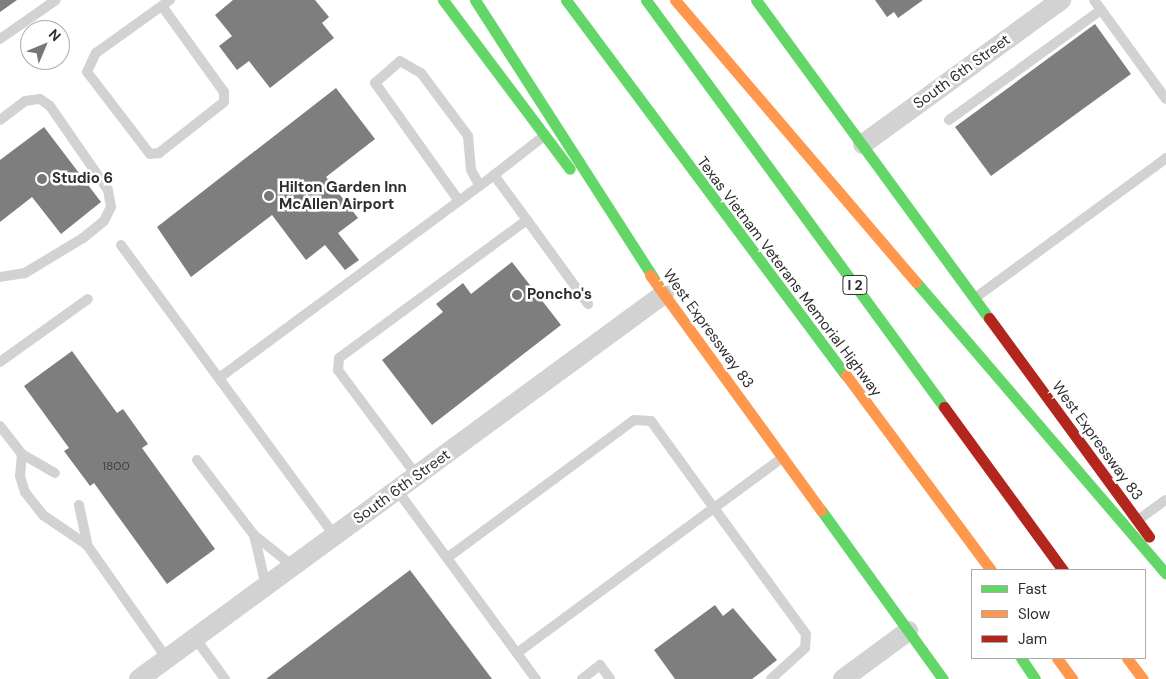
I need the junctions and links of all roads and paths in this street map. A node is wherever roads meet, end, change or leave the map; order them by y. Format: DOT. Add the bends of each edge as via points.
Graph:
graph roads {
  1 [pos="56,0"];
  2 [pos="443,0"];
  3 [pos="475,0"];
  4 [pos="566,0"];
  5 [pos="646,0"];
  6 [pos="675,0"];
  7 [pos="756,0"];
  8 [pos="1061,0"];
  9 [pos="1094,0"];
  10 [pos="166,3"];
  11 [pos="1101,10"];
  12 [pos="0,39"];
  13 [pos="1166,99"];
  14 [pos="0,120"];
  15 [pos="948,120"];
  16 [pos="545,136"];
  17 [pos="863,144"];
  18 [pos="1166,158"];
  19 [pos="494,175"];
  20 [pos="480,186"];
  21 [pos="459,201"];
  22 [pos="527,220"];
  23 [pos="121,245"];
  24 [pos="0,277"];
  25 [pos="664,294"];
  26 [pos="975,298"];
  27 [pos="88,299"];
  28 [pos="588,304"];
  29 [pos="0,362"];
  30 [pos="219,378"];
  31 [pos="0,426"];
  32 [pos="22,454"];
  33 [pos="783,457"];
  34 [pos="197,460"];
  35 [pos="55,473"];
  36 [pos="417,476"];
  37 [pos="397,490"];
  38 [pos="1166,500"];
  39 [pos="939,502"];
  40 [pos="79,505"];
  41 [pos="714,508"];
  42 [pos="1137,521"];
  43 [pos="254,535"];
  44 [pos="335,536"];
  45 [pos="87,545"];
  46 [pos="964,555"];
  47 [pos="447,558"];
  48 [pos="1166,561"];
  49 [pos="293,566"];
  50 [pos="990,569"];
  51 [pos="1062,569"];
  52 [pos="1166,574"];
  53 [pos="266,586"];
  54 [pos="908,631"];
  55 [pos="195,638"];
  56 [pos="517,653"];
  57 [pos="1022,659"];
  58 [pos="1057,659"];
  59 [pos="1128,659"];
  60 [pos="156,671"];
  61 [pos="225,679"];
  62 [pos="536,679"];
  63 [pos="582,679"];
  64 [pos="610,679"];
  65 [pos="771,679"];
  66 [pos="843,679"];
  67 [pos="943,679"];
  68 [pos="1035,679"];
  69 [pos="1072,679"];
  70 [pos="1143,679"];
  1 -- 12 [label="lane"];
  2 -- 16 [label="main road, West Expressway 83"];
  3 -- 25 [label="main road"];
  4 -- 39 [label="main road, Texas Vietnam Veterans Memorial Highway"];
  5 -- 51 [label="main road, I 2"];
  6 -- 52 [label="main road"];
  7 -- 17 [label="main road, West Expressway 83"];
  8 -- 17 [label="street, South 6th Street"];
  9 -- 11 [label="lane"];
  10 -- 10 [label="lane" via="96,53 87,72 150,154 159,153 224,102 224,92"];
  11 -- 13 [label="lane"];
  11 -- 15 [label="lane"];
  14 -- 24 [label="lane" via="25,101 40,99 50,106 108,190 111,207 104,221 83,238 25,273"];
  16 -- 19 [label="lane"];
  16 -- 25 [label="main road, West Expressway 83"];
  17 -- 26 [label="main road, West Expressway 83"];
  18 -- 26 [label="lane"];
  19 -- 20 [label="lane"];
  19 -- 22 [label="lane"];
  20 -- 21 [label="lane"];
  20 -- 21 [label="lane" via="470,170 468,136 421,73 400,61 379,76 375,83 378,91"];
  21 -- 30 [label="lane"];
  22 -- 28 [label="lane"];
  22 -- 36 [label="lane" via="339,358 338,370"];
  23 -- 30 [label="lane"];
  25 -- 33 [label="main road, West Expressway 83"];
  25 -- 36 [label="street, South 6th Street"];
  26 -- 42 [label="main road, West Expressway 83"];
  27 -- 29 [label="lane"];
  30 -- 44 [label="lane"];
  31 -- 32 [label="lane"];
  32 -- 35 [label="lane"];
  32 -- 45 [label="lane" via="20,476 25,492 43,515"];
  33 -- 41 [label="lane"];
  33 -- 54 [label="main road, West Expressway 83"];
  34 -- 43 [label="lane"];
  36 -- 37 [label="street, South 6th Street"];
  37 -- 44 [label="street, South 6th Street"];
  37 -- 47 [label="lane"];
  38 -- 42 [label="lane"];
  39 -- 46 [label="main road"];
  39 -- 50 [label="main road, Texas Vietnam Veterans Memorial Highway"];
  40 -- 45 [label="lane"];
  41 -- 47 [label="lane" via="651,421 642,419"];
  41 -- 56 [label="lane"];
  41 -- 65 [label="lane" via="806,634 805,648"];
  42 -- 48 [label="main road, West Expressway 83"];
  43 -- 49 [label="lane"];
  43 -- 53 [label="lane"];
  44 -- 49 [label="street, South 6th Street"];
  45 -- 60 [label="lane"];
  47 -- 56 [label="lane"];
  49 -- 53 [label="street, South 6th Street"];
  53 -- 55 [label="street, South 6th Street"];
  54 -- 66 [label="street"];
  54 -- 67 [label="main road, West Expressway 83"];
  55 -- 60 [label="street, South 6th Street"];
  55 -- 61 [label="lane"];
  56 -- 62 [label="lane"];
  57 -- 68 [label="main road"];
  58 -- 69 [label="main road"];
  59 -- 70 [label="main road"];
  63 -- 64 [label="lane" via="600,665"];
}
